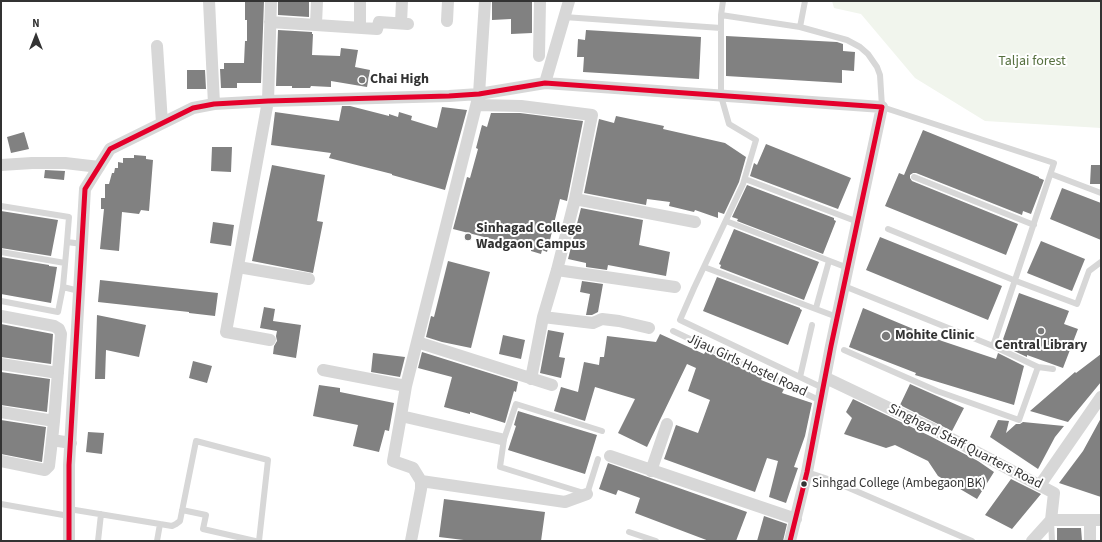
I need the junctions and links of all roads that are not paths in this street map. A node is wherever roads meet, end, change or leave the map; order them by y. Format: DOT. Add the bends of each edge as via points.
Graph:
graph roads {
  1 [pos="209,1"];
  2 [pos="271,1"];
  3 [pos="317,1"];
  4 [pos="360,1"];
  5 [pos="402,1"];
  6 [pos="448,1"];
  7 [pos="485,1"];
  8 [pos="540,1"];
  9 [pos="569,1"];
  10 [pos="723,1"];
  11 [pos="805,1"];
  12 [pos="720,15"];
  13 [pos="564,17"];
  14 [pos="447,21"];
  15 [pos="270,22"];
  16 [pos="316,24"];
  17 [pos="360,27"];
  18 [pos="800,27"];
  19 [pos="721,28"];
  20 [pos="157,46"];
  21 [pos="539,56"];
  22 [pos="545,83"];
  23 [pos="721,96"];
  24 [pos="478,99"];
  25 [pos="268,101"];
  26 [pos="214,104"];
  27 [pos="882,107"];
  28 [pos="162,123"];
  29 [pos="1,165"];
  30 [pos="99,167"];
  31 [pos="1051,174"];
  32 [pos="914,177"];
  33 [pos="745,179"];
  34 [pos="1101,193"];
  35 [pos="575,199"];
  36 [pos="1,206"];
  37 [pos="726,221"];
  38 [pos="695,222"];
  39 [pos="858,222"];
  40 [pos="1034,225"];
  41 [pos="888,229"];
  42 [pos="67,242"];
  43 [pos="82,244"];
  44 [pos="1,252"];
  45 [pos="829,260"];
  46 [pos="1101,262"];
  47 [pos="65,263"];
  48 [pos="238,266"];
  49 [pos="704,267"];
  50 [pos="848,268"];
  51 [pos="557,270"];
  52 [pos="309,279"];
  53 [pos="1016,281"];
  54 [pos="844,286"];
  55 [pos="63,287"];
  56 [pos="674,287"];
  57 [pos="79,291"];
  58 [pos="1,301"];
  59 [pos="816,308"];
  60 [pos="1,316"];
  61 [pos="543,317"];
  62 [pos="837,317"];
  63 [pos="812,325"];
  64 [pos="648,328"];
  65 [pos="673,332"];
  66 [pos="270,340"];
  67 [pos="417,342"];
  68 [pos="993,346"];
  69 [pos="844,350"];
  70 [pos="1,364"];
  71 [pos="1038,367"];
  72 [pos="1053,369"];
  73 [pos="323,370"];
  74 [pos="58,373"];
  75 [pos="800,377"];
  76 [pos="531,379"];
  77 [pos="825,383"];
  78 [pos="552,385"];
  79 [pos="406,386"];
  80 [pos="1101,397"];
  81 [pos="822,401"];
  82 [pos="1,412"];
  83 [pos="401,416"];
  84 [pos="54,421"];
  85 [pos="667,424"];
  86 [pos="602,431"];
  87 [pos="503,439"];
  88 [pos="52,440"];
  89 [pos="71,443"];
  90 [pos="604,457"];
  91 [pos="1,461"];
  92 [pos="651,470"];
  93 [pos="807,472"];
  94 [pos="421,481"];
  95 [pos="1040,485"];
  96 [pos="587,494"];
  97 [pos="1,504"];
  98 [pos="182,510"];
  99 [pos="69,513"];
  100 [pos="101,514"];
  101 [pos="796,519"];
  102 [pos="1051,520"];
  103 [pos="1095,520"];
  104 [pos="160,524"];
  105 [pos="629,532"];
  106 [pos="69,541"];
  107 [pos="98,541"];
  108 [pos="157,541"];
  109 [pos="255,541"];
  110 [pos="259,541"];
  111 [pos="411,541"];
  112 [pos="656,541"];
  113 [pos="790,541"];
  114 [pos="972,541"];
  115 [pos="1032,541"];
  116 [pos="1052,541"];
  117 [pos="1090,541"];
  1 -- 26 [label="street"];
  2 -- 15 [label="street"];
  3 -- 16 [label="street"];
  4 -- 17 [label="street"];
  5 -- 17 [label="street" via="405,24 379,22 377,29"];
  6 -- 14 [label="street"];
  7 -- 24 [label="street"];
  8 -- 21 [label="street"];
  9 -- 13 [label="street"];
  10 -- 12 [label="lane"];
  11 -- 18 [label="lane"];
  12 -- 18 [label="lane"];
  12 -- 19 [label="lane"];
  13 -- 19 [label="lane"];
  13 -- 22 [label="street"];
  15 -- 16 [label="street"];
  15 -- 25 [label="street"];
  16 -- 17 [label="street"];
  18 -- 27 [label="lane" via="847,40 868,54 880,75"];
  19 -- 23 [label="lane"];
  20 -- 28 [label="street"];
  22 -- 23 [label="street"];
  22 -- 24 [label="street"];
  23 -- 27 [label="street"];
  23 -- 33 [label="lane" via="729,124 756,140"];
  24 -- 25 [label="street" via="449,96"];
  24 -- 35 [label="street" via="592,115"];
  24 -- 67 [label="street"];
  25 -- 26 [label="street"];
  25 -- 48 [label="street"];
  26 -- 28 [label="street" via="193,108"];
  27 -- 31 [label="lane" via="1054,163"];
  27 -- 39 [label="street"];
  28 -- 30 [label="street" via="110,149"];
  29 -- 30 [label="street" via="65,163"];
  30 -- 43 [label="street" via="85,189"];
  31 -- 34 [label="lane"];
  31 -- 40 [label="lane"];
  32 -- 40 [label="lane"];
  33 -- 37 [label="lane"];
  33 -- 39 [label="lane"];
  35 -- 38 [label="street"];
  35 -- 51 [label="street"];
  36 -- 42 [label="lane" via="69,217"];
  37 -- 45 [label="lane"];
  37 -- 49 [label="lane"];
  39 -- 50 [label="street"];
  40 -- 53 [label="lane"];
  41 -- 53 [label="lane"];
  42 -- 43 [label="lane"];
  42 -- 47 [label="lane"];
  43 -- 57 [label="street"];
  44 -- 47 [label="lane"];
  45 -- 50 [label="lane"];
  45 -- 59 [label="lane"];
  46 -- 53 [label="lane" via="1089,271 1077,304"];
  47 -- 55 [label="lane"];
  48 -- 52 [label="street"];
  48 -- 66 [label="street" via="226,332"];
  49 -- 59 [label="lane"];
  49 -- 75 [label="lane" via="680,320"];
  50 -- 54 [label="street"];
  51 -- 56 [label="street"];
  51 -- 61 [label="street"];
  53 -- 68 [label="lane"];
  54 -- 62 [label="street"];
  54 -- 68 [label="lane"];
  55 -- 57 [label="lane"];
  55 -- 58 [label="lane" via="58,312"];
  57 -- 89 [label="street"];
  59 -- 62 [label="lane"];
  60 -- 74 [label="street" via="54,326 58,329 61,334"];
  61 -- 64 [label="street" via="593,323 602,319 619,320"];
  61 -- 76 [label="street"];
  62 -- 77 [label="street"];
  63 -- 75 [label="lane"];
  65 -- 81 [label="lane, Jijau Girls Hostel Road"];
  67 -- 76 [label="street"];
  67 -- 79 [label="street"];
  68 -- 71 [label="lane"];
  69 -- 71 [label="lane" via="937,391 1019,420"];
  70 -- 74 [label="street"];
  71 -- 72 [label="lane"];
  73 -- 79 [label="street"];
  74 -- 84 [label="street"];
  75 -- 77 [label="lane"];
  76 -- 78 [label="street"];
  77 -- 81 [label="street"];
  77 -- 95 [label="street, Singhgad Staff Quarters Road" via="933,429"];
  79 -- 83 [label="street"];
  80 -- 95 [label="street"];
  81 -- 93 [label="street"];
  82 -- 84 [label="street"];
  83 -- 87 [label="street"];
  83 -- 94 [label="street" via="393,461 413,468"];
  84 -- 88 [label="street"];
  85 -- 92 [label="street"];
  86 -- 87 [label="lane" via="516,404"];
  87 -- 96 [label="lane" via="500,467"];
  88 -- 89 [label="street"];
  88 -- 91 [label="street" via="49,466 45,470"];
  89 -- 99 [label="street"];
  90 -- 92 [label="street"];
  90 -- 96 [label="lane"];
  92 -- 101 [label="street"];
  93 -- 101 [label="street"];
  93 -- 114 [label="lane"];
  94 -- 96 [label="street" via="565,502"];
  94 -- 111 [label="street"];
  95 -- 102 [label="street, Singhgad Staff Quarters Road" via="1054,493"];
  97 -- 99 [label="lane"];
  98 -- 104 [label="lane" via="180,521 176,524"];
  98 -- 109 [label="lane" via="206,515 203,529"];
  98 -- 110 [label="lane" via="196,441 268,460"];
  99 -- 100 [label="lane"];
  99 -- 106 [label="street"];
  100 -- 104 [label="lane"];
  100 -- 107 [label="lane"];
  101 -- 113 [label="street"];
  102 -- 103 [label="street"];
  102 -- 115 [label="street"];
  102 -- 116 [label="lane"];
  103 -- 117 [label="street"];
  104 -- 108 [label="lane"];
  105 -- 112 [label="lane"];
}
